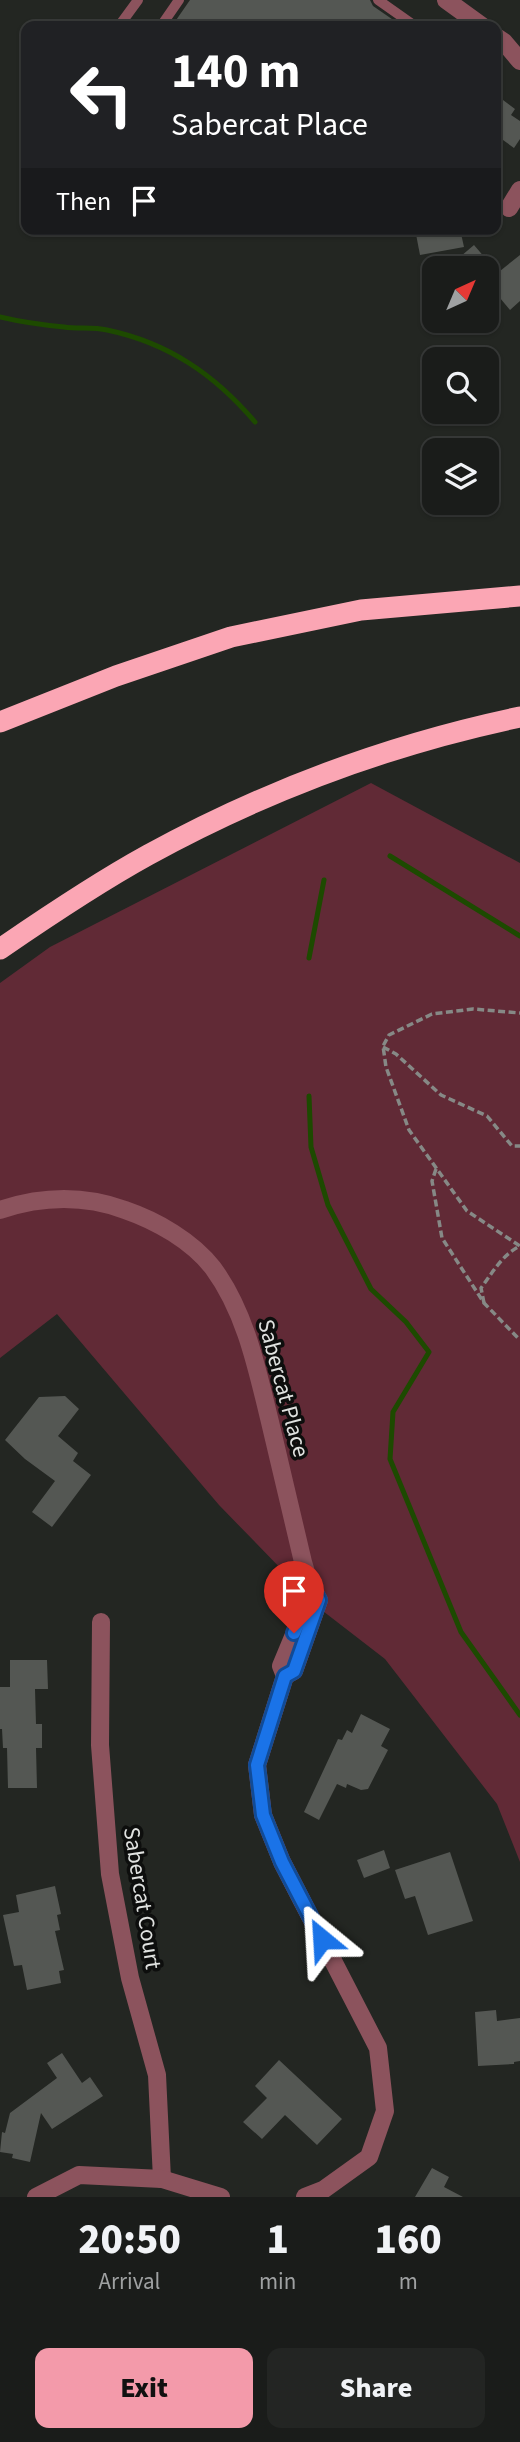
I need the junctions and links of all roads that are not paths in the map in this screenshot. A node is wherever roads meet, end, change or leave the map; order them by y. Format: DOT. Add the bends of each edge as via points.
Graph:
graph roads {
  1 [pos="138,0"];
  2 [pos="179,0"];
  3 [pos="378,0"];
  4 [pos="446,0"];
  5 [pos="123,21"];
  6 [pos="164,21"];
  7 [pos="408,21"];
  8 [pos="475,21"];
  9 [pos="501,40"];
  10 [pos="520,61"];
  11 [pos="520,190"];
  12 [pos="509,208"];
  13 [pos="520,596"];
  14 [pos="520,717"];
  15 [pos="0,722"];
  16 [pos="0,949"];
  17 [pos="0,1210"];
  18 [pos="101,1622"];
  19 [pos="162,2179"];
  20 [pos="36,2197"];
  21 [pos="221,2197"];
  22 [pos="305,2197"];
  1 -- 5 [label="lane"];
  2 -- 6 [label="lane"];
  3 -- 7 [label="lane"];
  4 -- 8 [label="street"];
  9 -- 10 [label="street"];
  11 -- 12 [label="street"];
  13 -- 15 [label="highway" via="361,610 231,637"];
  14 -- 16 [label="highway" via="463,729 389,753 244,807 148,855"];
  17 -- 22 [label="street, Sabercat Place" via="58,1198 103,1202 142,1216 181,1238 212,1267 236,1307 253,1352 303,1562 316,1595 281,1666 285,1676 257,1765 263,1815 282,1862 378,2048 385,2110 369,2157 323,2190"];
  18 -- 19 [label="street, Sabercat Court" via="100,1745 110,1874 130,1978 157,2076"];
  19 -- 20 [label="street" via="79,2175"];
  19 -- 21 [label="street"];
}
